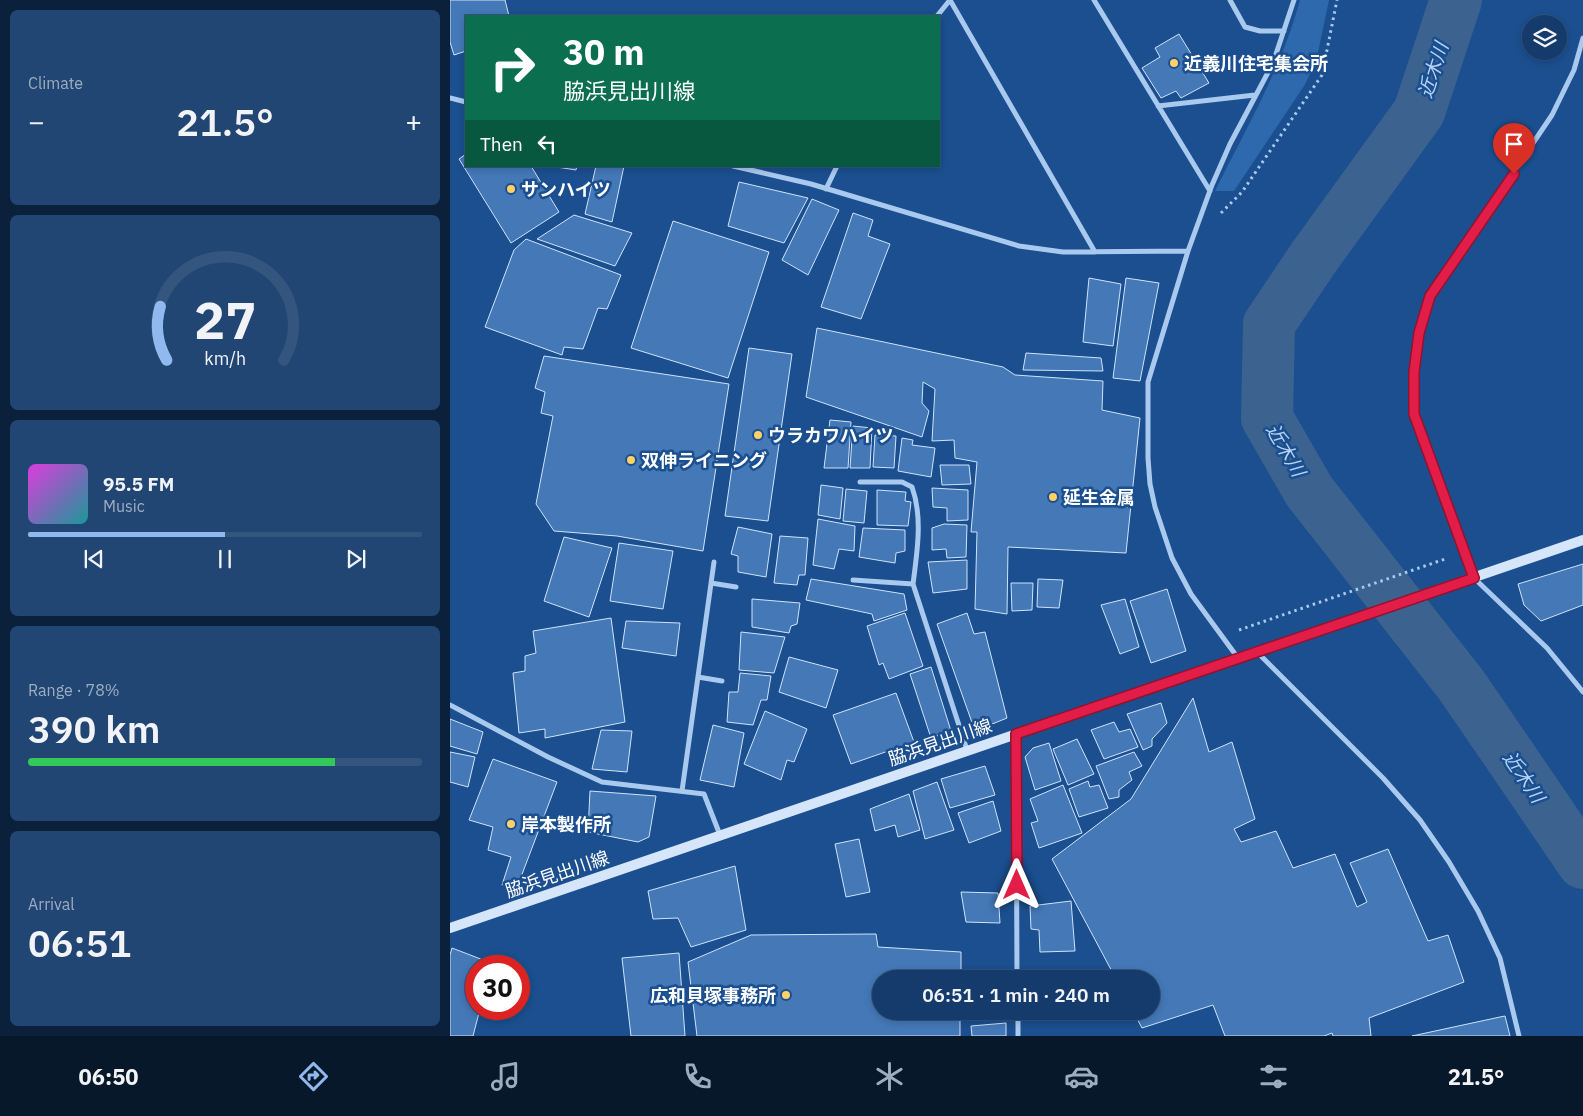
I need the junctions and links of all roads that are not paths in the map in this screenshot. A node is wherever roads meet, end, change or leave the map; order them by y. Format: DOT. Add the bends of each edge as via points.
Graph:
graph roads {
  1 [pos="950,0"];
  2 [pos="1094,0"];
  3 [pos="1230,0"];
  4 [pos="1294,0"];
  5 [pos="938,15"];
  6 [pos="1284,31"];
  7 [pos="1583,38"];
  8 [pos="1256,95"];
  9 [pos="450,98"];
  10 [pos="465,102"];
  11 [pos="1158,106"];
  12 [pos="737,167"];
  13 [pos="837,167"];
  14 [pos="826,189"];
  15 [pos="1210,191"];
  16 [pos="1188,251"];
  17 [pos="1095,252"];
  18 [pos="860,482"];
  19 [pos="1583,540"];
  20 [pos="714,562"];
  21 [pos="1474,578"];
  22 [pos="853,580"];
  23 [pos="711,583"];
  24 [pos="912,584"];
  25 [pos="736,587"];
  26 [pos="1257,652"];
  27 [pos="1239,658"];
  28 [pos="698,678"];
  29 [pos="722,681"];
  30 [pos="1583,692"];
  31 [pos="450,705"];
  32 [pos="1016,734"];
  33 [pos="967,750"];
  34 [pos="682,791"];
  35 [pos="720,836"];
  36 [pos="450,928"];
  37 [pos="1017,970"];
  38 [pos="1018,1020"];
  39 [pos="1018,1036"];
  40 [pos="1519,1036"];
  1 -- 5 [label="street"];
  1 -- 17 [label="street"];
  2 -- 11 [label="street"];
  3 -- 6 [label="street" via="1245,27"];
  4 -- 6 [label="street"];
  6 -- 8 [label="street" via="1273,63"];
  7 -- 21 [label="street" via="1574,70 1552,115 1430,296 1419,333 1414,372 1414,414"];
  8 -- 11 [label="street"];
  8 -- 15 [label="street"];
  9 -- 10 [label="street"];
  11 -- 15 [label="street"];
  12 -- 14 [label="street"];
  13 -- 14 [label="street"];
  14 -- 17 [label="street" via="1020,246 1063,252"];
  15 -- 16 [label="street"];
  16 -- 17 [label="street"];
  16 -- 27 [label="street" via="1148,382 1148,458 1155,507 1172,558 1191,594"];
  18 -- 24 [label="street" via="902,482 912,487 918,504"];
  19 -- 21 [label="street, 脇浜見出川線"];
  20 -- 23 [label="street"];
  21 -- 26 [label="street, 脇浜見出川線"];
  21 -- 30 [label="street" via="1547,648"];
  22 -- 24 [label="street"];
  23 -- 25 [label="street"];
  23 -- 28 [label="street"];
  24 -- 33 [label="street"];
  26 -- 27 [label="street, 脇浜見出川線"];
  26 -- 40 [label="street" via="1383,778 1420,820 1449,862 1478,911 1500,958"];
  27 -- 32 [label="street, 脇浜見出川線"];
  28 -- 29 [label="street"];
  28 -- 34 [label="street"];
  31 -- 34 [label="street" via="602,782"];
  32 -- 33 [label="street, 脇浜見出川線"];
  32 -- 37 [label="street"];
  33 -- 35 [label="street, 脇浜見出川線"];
  34 -- 35 [label="street" via="704,794"];
  35 -- 36 [label="street, 脇浜見出川線"];
  38 -- 39 [label="street"];
}
